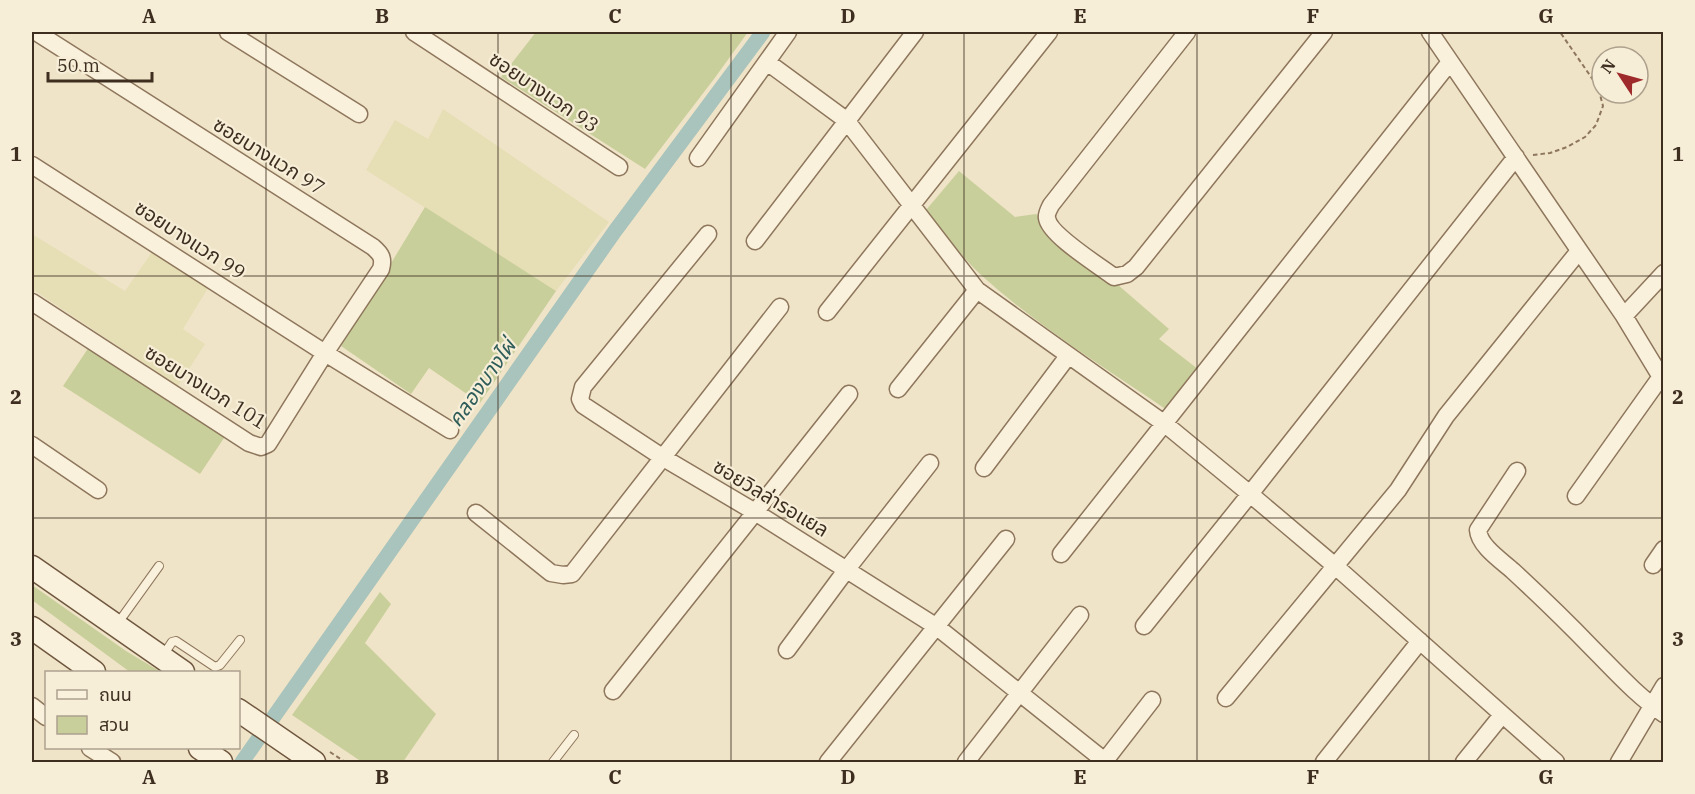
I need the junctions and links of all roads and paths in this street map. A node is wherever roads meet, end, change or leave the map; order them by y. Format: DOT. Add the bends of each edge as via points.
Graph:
graph roads {
  1 [pos="36,32"];
  2 [pos="228,32"];
  3 [pos="414,32"];
  4 [pos="788,32"];
  5 [pos="915,32"];
  6 [pos="1049,32"];
  7 [pos="1187,32"];
  8 [pos="1324,32"];
  9 [pos="1431,32"];
  10 [pos="1560,32"];
  11 [pos="767,62"];
  12 [pos="1450,62"];
  13 [pos="359,114"];
  14 [pos="846,120"];
  15 [pos="1516,157"];
  16 [pos="698,158"];
  17 [pos="32,165"];
  18 [pos="619,168"];
  19 [pos="912,205"];
  20 [pos="708,234"];
  21 [pos="755,241"];
  22 [pos="1579,251"];
  23 [pos="1664,273"];
  24 [pos="977,290"];
  25 [pos="32,302"];
  26 [pos="780,307"];
  27 [pos="827,312"];
  28 [pos="1624,316"];
  29 [pos="325,353"];
  30 [pos="1068,356"];
  31 [pos="1662,380"];
  32 [pos="898,389"];
  33 [pos="849,394"];
  34 [pos="1165,424"];
  35 [pos="450,430"];
  36 [pos="32,445"];
  37 [pos="663,457"];
  38 [pos="930,463"];
  39 [pos="984,468"];
  40 [pos="1517,471"];
  41 [pos="98,490"];
  42 [pos="1250,494"];
  43 [pos="1576,496"];
  44 [pos="755,512"];
  45 [pos="476,513"];
  46 [pos="1006,539"];
  47 [pos="1664,549"];
  48 [pos="1061,554"];
  49 [pos="1334,565"];
  50 [pos="159,566"];
  51 [pos="1653,566"];
  52 [pos="32,567"];
  53 [pos="847,569"];
  54 [pos="1080,615"];
  55 [pos="116,626"];
  56 [pos="1144,626"];
  57 [pos="937,627"];
  58 [pos="32,628"];
  59 [pos="240,640"];
  60 [pos="1420,641"];
  61 [pos="787,650"];
  62 [pos="162,658"];
  63 [pos="93,671"];
  64 [pos="182,671"];
  65 [pos="1664,686"];
  66 [pos="613,692"];
  67 [pos="1020,694"];
  68 [pos="1226,698"];
  69 [pos="1152,700"];
  70 [pos="32,706"];
  71 [pos="1657,710"];
  72 [pos="240,711"];
  73 [pos="1502,715"];
  74 [pos="45,716"];
  75 [pos="573,735"];
  76 [pos="93,749"];
  77 [pos="203,749"];
  78 [pos="317,758"];
  79 [pos="111,762"];
  80 [pos="221,762"];
  81 [pos="345,762"];
  82 [pos="553,762"];
  83 [pos="828,762"];
  84 [pos="966,762"];
  85 [pos="1105,762"];
  86 [pos="1324,762"];
  87 [pos="1464,762"];
  88 [pos="1556,762"];
  89 [pos="1619,762"];
  1 -- 29 [label="street, ซอยบางแวก 97" via="379,252 381,268"];
  2 -- 13 [label="street"];
  3 -- 18 [label="street, ซอยบางแวก 93"];
  4 -- 11 [label="street"];
  5 -- 14 [label="street"];
  6 -- 19 [label="street"];
  7 -- 8 [label="street" via="1047,212 1055,232 1114,277 1136,267"];
  9 -- 12 [label="street"];
  10 -- 15 [label="path" via="1598,87 1603,106 1585,137 1568,147"];
  11 -- 14 [label="street"];
  11 -- 16 [label="street"];
  12 -- 15 [label="street"];
  12 -- 34 [label="street"];
  14 -- 19 [label="street"];
  14 -- 21 [label="street"];
  15 -- 22 [label="street"];
  15 -- 42 [label="street"];
  17 -- 29 [label="street, ซอยบางแวก 99"];
  19 -- 24 [label="street"];
  19 -- 27 [label="street"];
  20 -- 37 [label="street, ซอยวิลล่ารอแยล" via="583,387 580,399 583,405"];
  22 -- 28 [label="street"];
  22 -- 49 [label="street" via="1446,416 1398,490"];
  23 -- 28 [label="street"];
  24 -- 30 [label="street"];
  24 -- 32 [label="street"];
  25 -- 29 [label="street, ซอยบางแวก 101" via="249,443 261,447 268,444"];
  26 -- 37 [label="street"];
  28 -- 31 [label="street"];
  29 -- 35 [label="street, ซอยบางแวก 99"];
  30 -- 34 [label="street"];
  30 -- 39 [label="street"];
  31 -- 43 [label="street"];
  33 -- 44 [label="street"];
  34 -- 42 [label="street"];
  34 -- 48 [label="street"];
  36 -- 41 [label="street"];
  37 -- 44 [label="street, ซอยวิลล่ารอแยล"];
  37 -- 45 [label="street" via="572,574 551,573"];
  38 -- 53 [label="street"];
  40 -- 71 [label="street" via="1478,530 1478,536"];
  42 -- 49 [label="street"];
  42 -- 56 [label="street"];
  44 -- 53 [label="street, ซอยวิลล่ารอแยล"];
  44 -- 66 [label="street"];
  46 -- 57 [label="street"];
  47 -- 51 [label="street"];
  49 -- 60 [label="street"];
  49 -- 68 [label="street"];
  50 -- 55 [label="lane"];
  52 -- 55 [label="main road"];
  53 -- 57 [label="street, ซอยวิลล่ารอแยล"];
  53 -- 61 [label="street"];
  54 -- 67 [label="street"];
  55 -- 62 [label="main road"];
  57 -- 67 [label="street, ซอยวิลล่ารอแยล"];
  57 -- 83 [label="street"];
  58 -- 63 [label="main road"];
  59 -- 62 [label="lane" via="215,667 176,641"];
  60 -- 73 [label="street"];
  60 -- 86 [label="street"];
  62 -- 64 [label="main road"];
  65 -- 71 [label="street"];
  67 -- 84 [label="street"];
  67 -- 85 [label="street, ซอยวิลล่ารอแยล"];
  69 -- 85 [label="street"];
  70 -- 74 [label="street"];
  71 -- 89 [label="street"];
  72 -- 78 [label="main road"];
  73 -- 87 [label="street"];
  73 -- 88 [label="street"];
  75 -- 82 [label="lane"];
  76 -- 79 [label="street"];
  77 -- 80 [label="main road"];
  78 -- 81 [label="path"];
}
